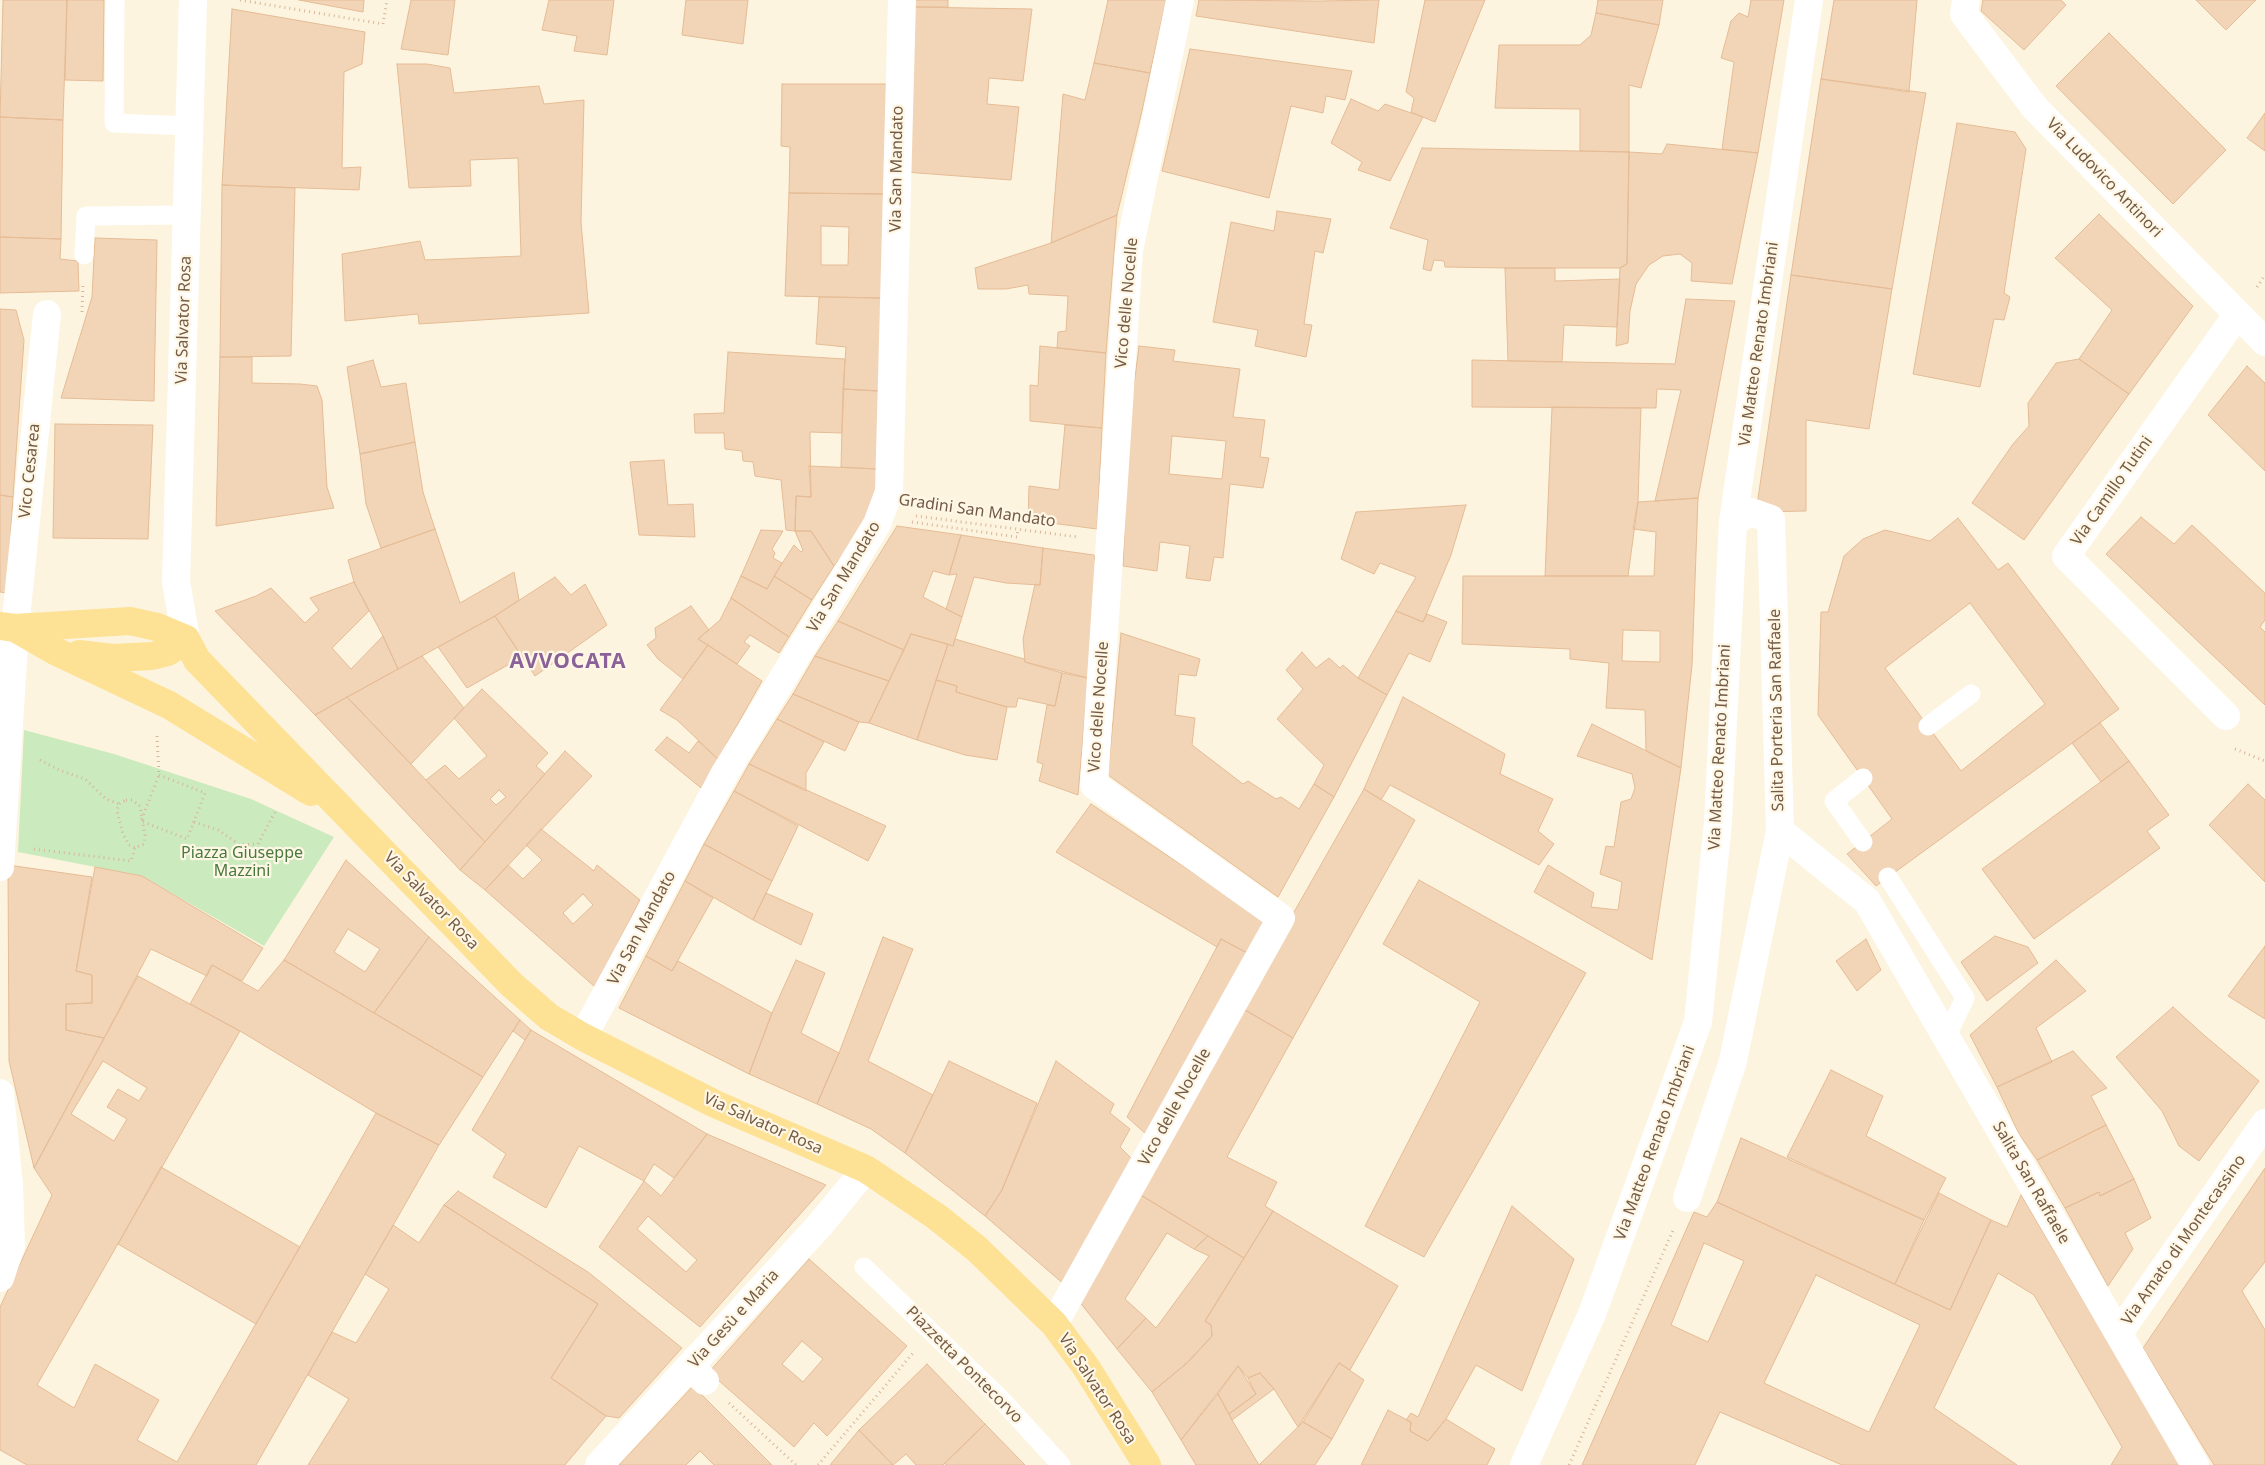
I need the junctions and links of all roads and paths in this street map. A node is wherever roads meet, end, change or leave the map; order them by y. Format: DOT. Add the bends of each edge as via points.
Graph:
graph roads {
  1 [pos="115,0"];
  2 [pos="193,0"];
  3 [pos="240,0"];
  4 [pos="387,0"];
  5 [pos="902,0"];
  6 [pos="1180,0"];
  7 [pos="1809,0"];
  8 [pos="1966,0"];
  9 [pos="190,126"];
  10 [pos="188,215"];
  11 [pos="84,255"];
  12 [pos="47,314"];
  13 [pos="2237,314"];
  14 [pos="2265,342"];
  15 [pos="893,516"];
  16 [pos="1733,522"];
  17 [pos="1018,529"];
  18 [pos="1069,536"];
  19 [pos="7,627"];
  20 [pos="186,639"];
  21 [pos="55,651"];
  22 [pos="1971,694"];
  23 [pos="2226,716"];
  24 [pos="1928,726"];
  25 [pos="8,742"];
  26 [pos="2234,749"];
  27 [pos="2265,761"];
  28 [pos="1863,778"];
  29 [pos="294,782"];
  30 [pos="119,804"];
  31 [pos="346,814"];
  32 [pos="141,821"];
  33 [pos="194,822"];
  34 [pos="1780,831"];
  35 [pos="1863,842"];
  36 [pos="135,848"];
  37 [pos="1,856"];
  38 [pos="1888,877"];
  39 [pos="1867,901"];
  40 [pos="583,1037"];
  41 [pos="1946,1037"];
  42 [pos="0,1093"];
  43 [pos="2265,1123"];
  44 [pos="866,1169"];
  45 [pos="1687,1198"];
  46 [pos="864,1268"];
  47 [pos="0,1278"];
  48 [pos="1054,1324"];
  49 [pos="931,1331"];
  50 [pos="2119,1333"];
  51 [pos="697,1374"];
  52 [pos="599,1465"];
  53 [pos="796,1465"];
  54 [pos="818,1465"];
  55 [pos="1061,1465"];
  56 [pos="1147,1465"];
  57 [pos="1524,1465"];
  58 [pos="1569,1465"];
  59 [pos="2196,1465"];
  1 -- 9 [label="lane" via="114,123"];
  2 -- 9 [label="street, Via Salvator Rosa"];
  3 -- 4 [label="path" via="383,24"];
  5 -- 15 [label="street, Via San Mandato" via="889,492"];
  6 -- 48 [label="street, Vico delle Nocelle" via="1129,251 1094,785 1281,918"];
  7 -- 16 [label="street, Via Matteo Renato Imbriani"];
  8 -- 13 [label="street, Via Ludovico Antinori" via="1964,14 2035,108"];
  9 -- 10 [label="street, Via Salvator Rosa"];
  10 -- 11 [label="lane" via="86,216"];
  10 -- 20 [label="street, Via Salvator Rosa" via="176,582"];
  12 -- 19 [label="street, Vico Cesarea"];
  13 -- 14 [label="street, Via Ludovico Antinori"];
  13 -- 23 [label="street, Via Camillo Tutini" via="2066,556"];
  15 -- 17 [label="path, Gradini San Mandato"];
  15 -- 17 [label="path" via="1017,537"];
  15 -- 40 [label="street, Via San Mandato" via="878,524 725,774"];
  16 -- 34 [label="street, Salita Porteria San Raffaele" via="1751,512 1771,519"];
  16 -- 57 [label="street, Via Matteo Renato Imbriani" via="1718,822 1698,1022 1592,1314"];
  17 -- 18 [label="path, Gradini San Mandato"];
  19 -- 20 [label="main road" via="130,621 157,627"];
  19 -- 21 [label="main road"];
  19 -- 25 [label="street, Vico Cesarea"];
  20 -- 21 [label="main road" via="168,652 132,659"];
  20 -- 31 [label="main road" via="197,660"];
  21 -- 29 [label="main road" via="169,705"];
  22 -- 24 [label="lane"];
  25 -- 30 [label="path" via="59,770 85,779 106,799"];
  25 -- 37 [label="street, Vico Cesarea"];
  26 -- 27 [label="path"];
  28 -- 35 [label="lane" via="1834,801"];
  29 -- 31 [label="main road"];
  29 -- 33 [label="path" via="258,844 240,845 218,830"];
  30 -- 32 [label="path" via="132,800 140,806"];
  30 -- 36 [label="path" via="117,812 123,834"];
  31 -- 40 [label="main road, Via Salvator Rosa" via="512,985 549,1017"];
  32 -- 33 [label="path" via="187,839"];
  32 -- 33 [label="path" via="159,775 205,793"];
  32 -- 36 [label="path" via="144,844"];
  34 -- 39 [label="street, Salita Porteria San Raffaele"];
  34 -- 45 [label="street" via="1733,1061"];
  36 -- 37 [label="path" via="132,861"];
  38 -- 41 [label="lane" via="1965,998"];
  39 -- 41 [label="street, Salita San Raffaele"];
  40 -- 44 [label="main road, Via Salvator Rosa" via="715,1104"];
  41 -- 50 [label="street, Salita San Raffaele"];
  42 -- 47 [label="street" via="12,1246"];
  43 -- 50 [label="street, Via Amato di Montecassino"];
  44 -- 48 [label="main road, Via Salvator Rosa" via="937,1217 977,1249"];
  44 -- 51 [label="street, Via Gesù e Maria"];
  45 -- 58 [label="path"];
  46 -- 49 [label="lane, Piazzetta Pontecorvo"];
  48 -- 56 [label="main road, Via Salvator Rosa" via="1086,1367"];
  49 -- 54 [label="path"];
  49 -- 55 [label="lane, Piazzetta Pontecorvo" via="999,1397"];
  50 -- 59 [label="street, Salita San Raffaele"];
  51 -- 52 [label="street, Via Gesù e Maria"];
  51 -- 53 [label="path"];
}
